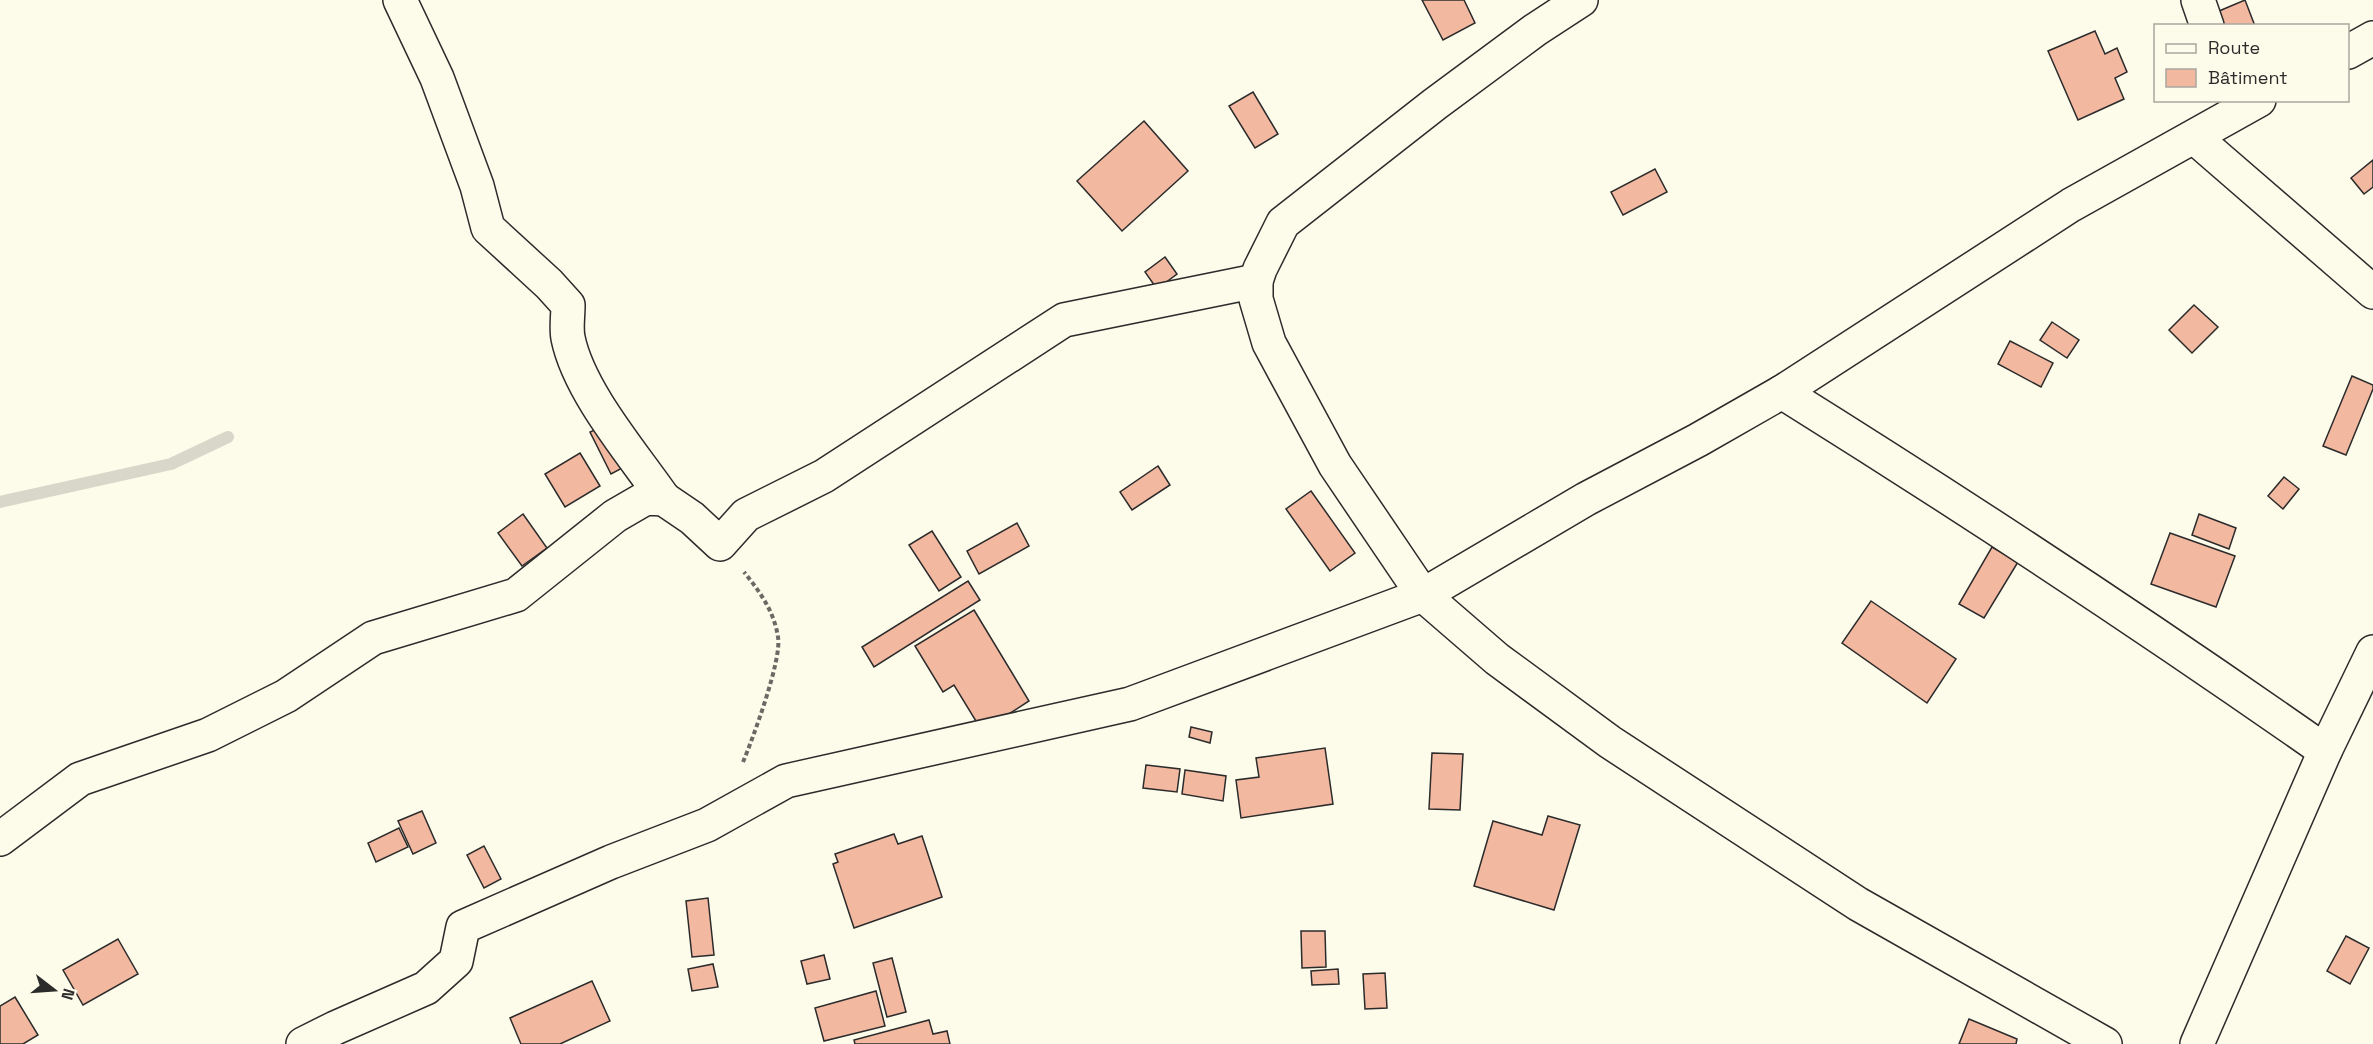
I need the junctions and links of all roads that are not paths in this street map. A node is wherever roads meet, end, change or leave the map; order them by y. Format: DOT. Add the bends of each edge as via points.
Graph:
graph roads {
  1 [pos="400,0"];
  2 [pos="1581,0"];
  3 [pos="2198,0"];
  4 [pos="2206,24"];
  5 [pos="2373,38"];
  6 [pos="2349,51"];
  7 [pos="2244,104"];
  8 [pos="2194,137"];
  9 [pos="1256,281"];
  10 [pos="2373,292"];
  11 [pos="1782,392"];
  12 [pos="664,499"];
  13 [pos="1423,595"];
  14 [pos="2373,652"];
  15 [pos="2325,751"];
  16 [pos="0,839"];
  17 [pos="303,1044"];
  18 [pos="2105,1044"];
  19 [pos="2197,1044"];
  1 -- 12 [label="street" via="437,78 477,186 488,228 568,305 568,337 581,374"];
  2 -- 9 [label="street" via="1435,104 1283,224"];
  3 -- 4 [label="street"];
  5 -- 6 [label="street"];
  7 -- 8 [label="street"];
  8 -- 10 [label="street"];
  8 -- 11 [label="street" via="2071,205"];
  9 -- 12 [label="street" via="1064,320 824,476 746,516 720,544"];
  9 -- 13 [label="street" via="1259,314 1274,353 1335,465"];
  11 -- 13 [label="street"];
  11 -- 15 [label="street" via="2164,638"];
  12 -- 16 [label="street" via="646,498 615,516 516,595 373,638 286,696 208,735 80,779"];
  13 -- 17 [label="street" via="1130,704 786,781 707,825 463,927 456,961 426,988"];
  13 -- 18 [label="street" via="1497,659 1610,742 1858,904"];
  14 -- 15 [label="street"];
  15 -- 19 [label="street"];
}
